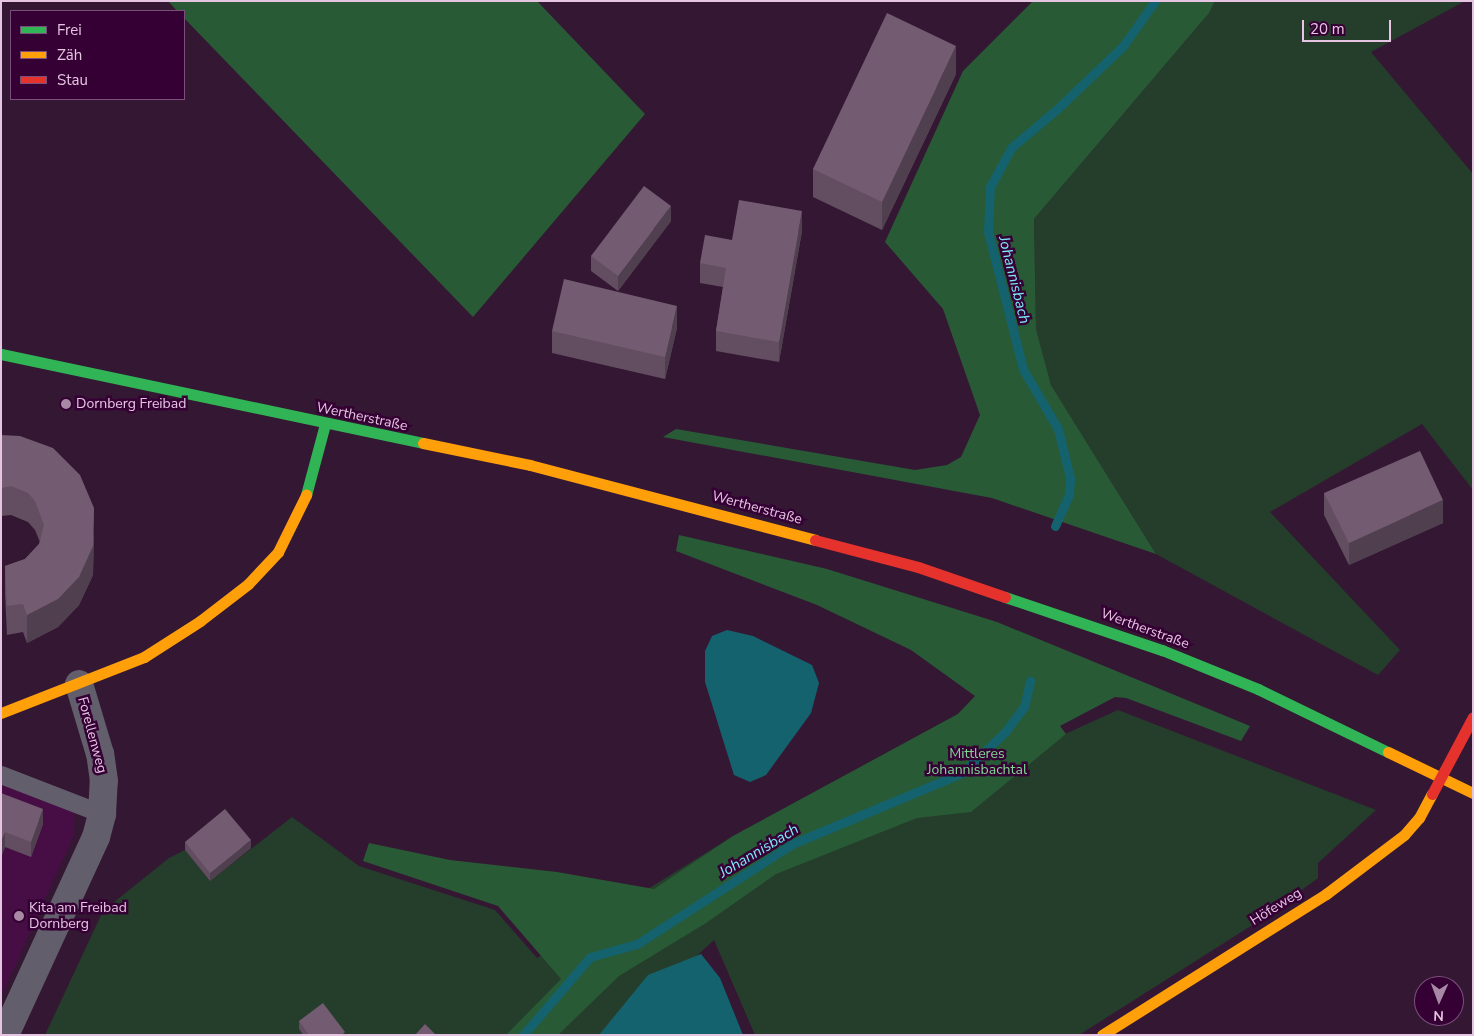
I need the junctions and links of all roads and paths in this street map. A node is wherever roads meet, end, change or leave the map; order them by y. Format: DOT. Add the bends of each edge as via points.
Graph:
graph roads {
  1 [pos="1,354"];
  2 [pos="325,424"];
  3 [pos="79,684"];
  4 [pos="1,713"];
  5 [pos="1473,717"];
  6 [pos="1,775"];
  7 [pos="1442,778"];
  8 [pos="1473,793"];
  9 [pos="102,814"];
  10 [pos="6,1035"];
  11 [pos="1102,1035"];
  1 -- 2 [label="main road, Wertherstraße"];
  2 -- 3 [label="main road" via="315,470 301,509 272,559 248,584 200,621 144,656"];
  2 -- 7 [label="main road, Wertherstraße" via="530,465 918,567 1162,650 1267,693"];
  3 -- 4 [label="main road"];
  3 -- 9 [label="street, Forellenweg" via="100,754 104,781"];
  5 -- 7 [label="main road, Höfeweg"];
  6 -- 9 [label="lane"];
  7 -- 8 [label="main road, Wertherstraße"];
  7 -- 11 [label="main road, Höfeweg" via="1419,818 1326,894"];
  9 -- 10 [label="street, Forellenweg" via="96,837"];
}
